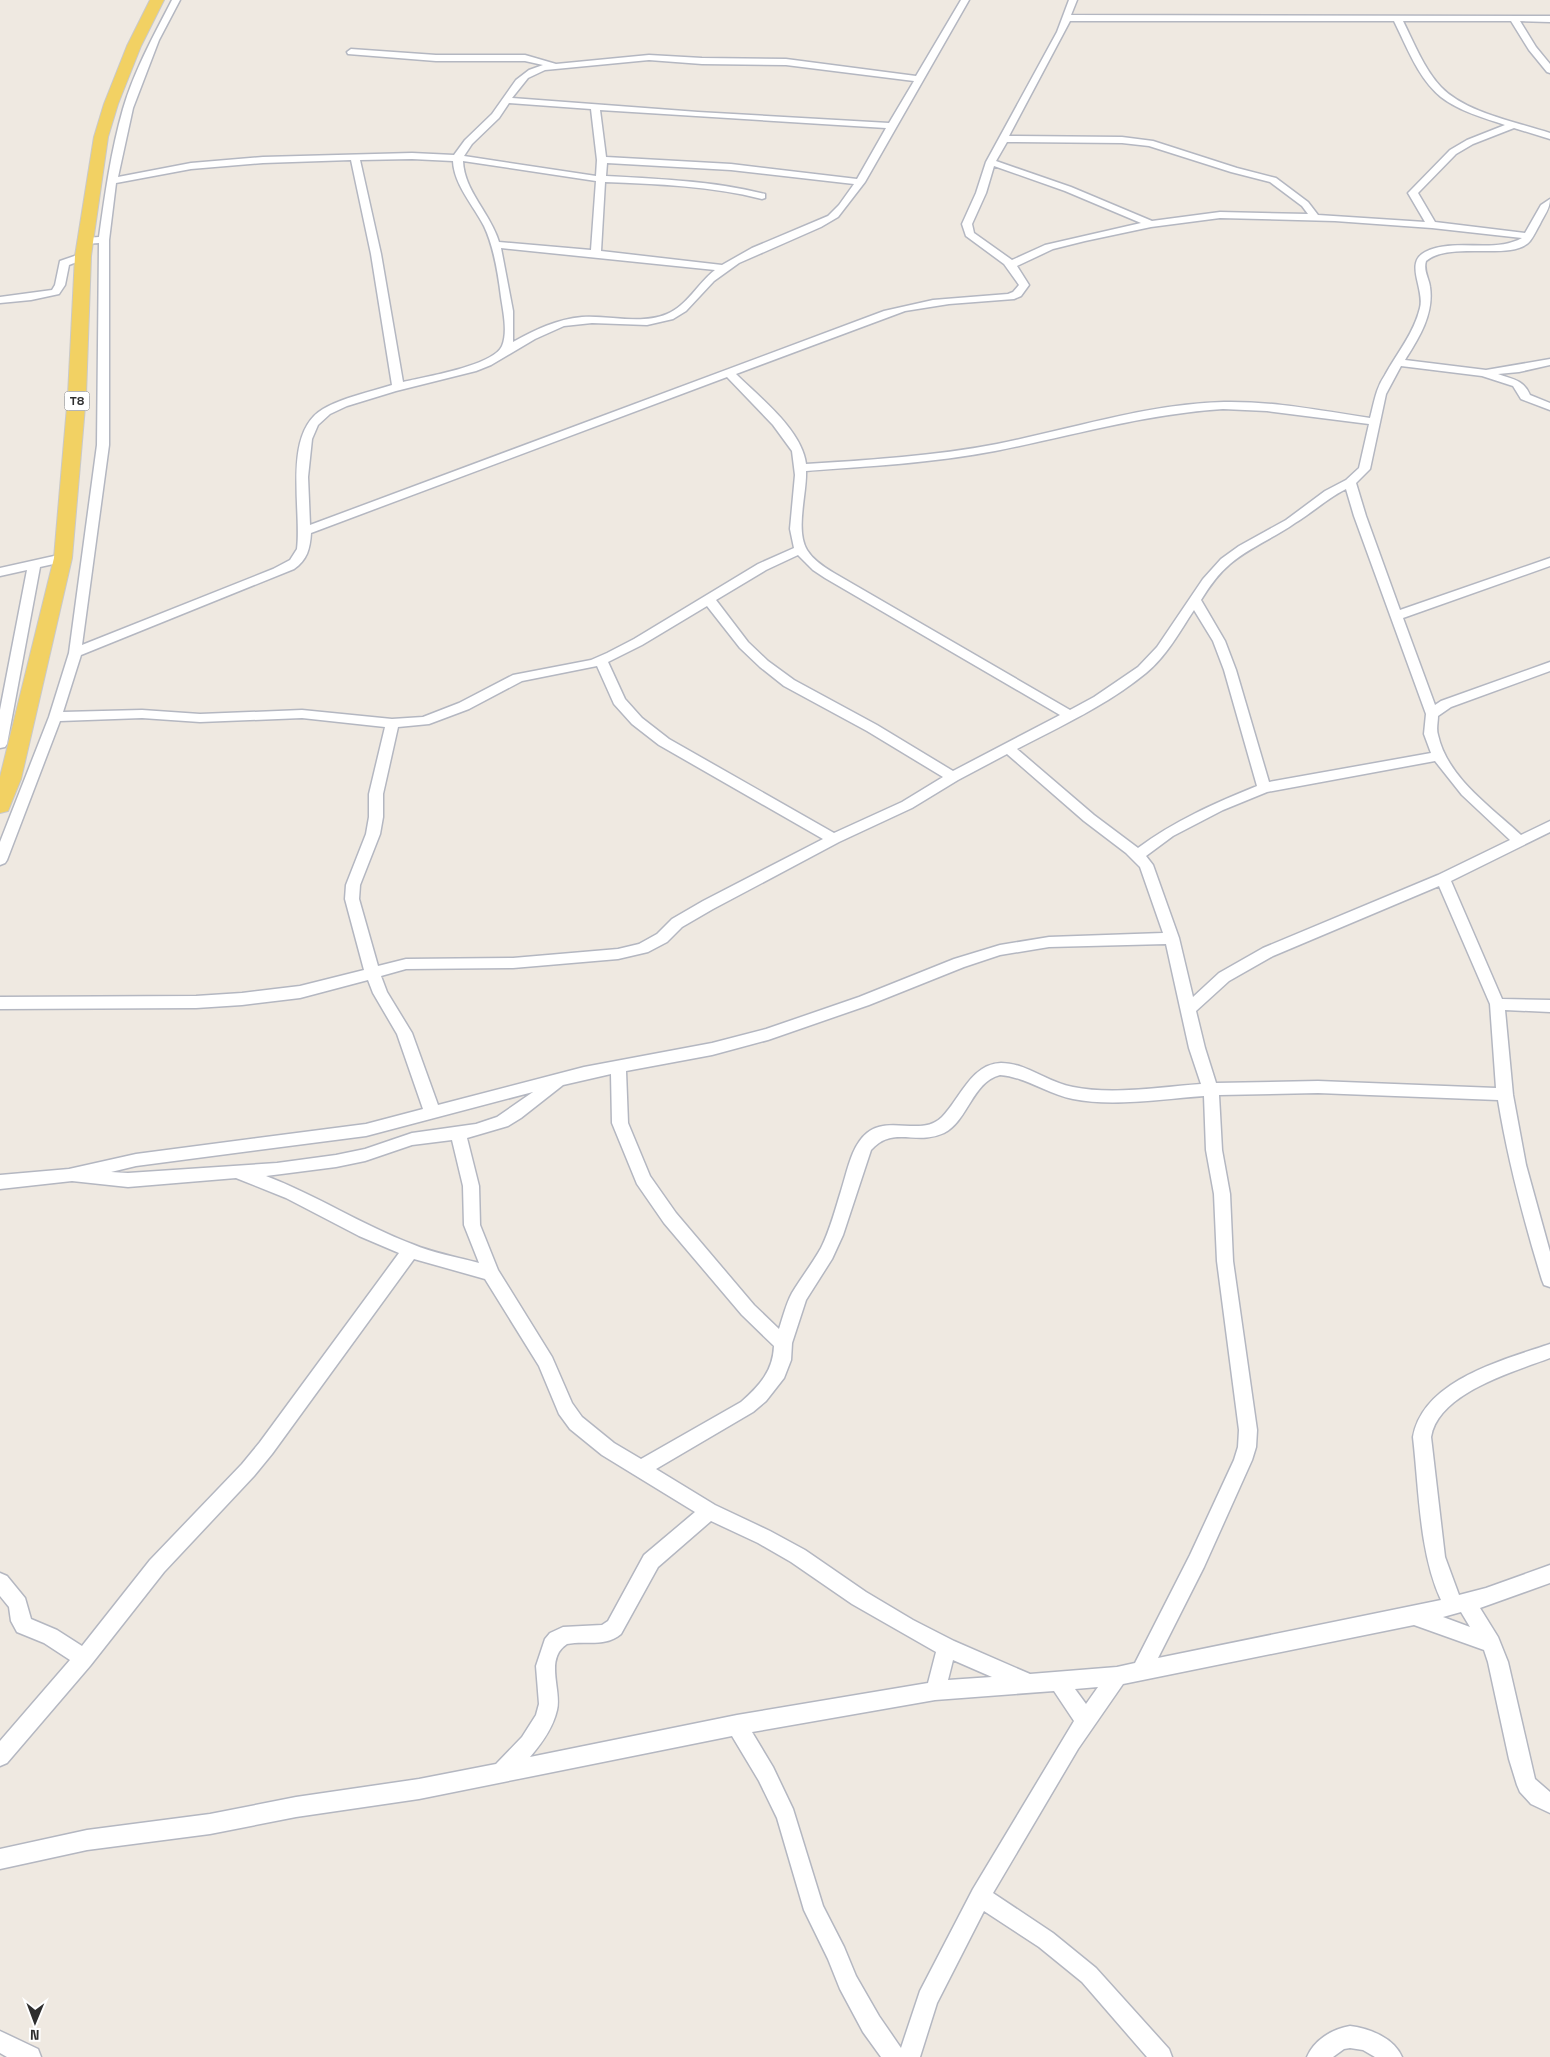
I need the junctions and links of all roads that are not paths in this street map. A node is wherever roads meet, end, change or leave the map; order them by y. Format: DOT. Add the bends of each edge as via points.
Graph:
graph roads {
  1 [pos="158,0"];
  2 [pos="176,0"];
  3 [pos="965,0"];
  4 [pos="1073,0"];
  5 [pos="1066,18"];
  6 [pos="1397,18"];
  7 [pos="1514,19"];
  8 [pos="1550,19"];
  9 [pos="351,52"];
  10 [pos="557,66"];
  11 [pos="1550,70"];
  12 [pos="918,79"];
  13 [pos="506,100"];
  14 [pos="595,107"];
  15 [pos="1515,124"];
  16 [pos="892,126"];
  17 [pos="1550,136"];
  18 [pos="1003,139"];
  19 [pos="355,158"];
  20 [pos="457,158"];
  21 [pos="602,160"];
  22 [pos="990,162"];
  23 [pos="600,179"];
  24 [pos="112,181"];
  25 [pos="860,182"];
  26 [pos="762,196"];
  27 [pos="1550,202"];
  28 [pos="1315,217"];
  29 [pos="1150,224"];
  30 [pos="1432,225"];
  31 [pos="1528,236"];
  32 [pos="104,240"];
  33 [pos="494,244"];
  34 [pos="84,248"];
  35 [pos="596,253"];
  36 [pos="1012,264"];
  37 [pos="724,268"];
  38 [pos="0,300"];
  39 [pos="504,352"];
  40 [pos="1398,362"];
  41 [pos="1550,362"];
  42 [pos="728,372"];
  43 [pos="1483,373"];
  44 [pos="398,387"];
  45 [pos="1550,407"];
  46 [pos="1376,422"];
  47 [pos="801,468"];
  48 [pos="1350,482"];
  49 [pos="305,531"];
  50 [pos="800,549"];
  51 [pos="63,558"];
  52 [pos="1550,562"];
  53 [pos="34,565"];
  54 [pos="0,572"];
  55 [pos="708,600"];
  56 [pos="1195,600"];
  57 [pos="1396,616"];
  58 [pos="75,653"];
  59 [pos="601,660"];
  60 [pos="1550,666"];
  61 [pos="1432,714"];
  62 [pos="1071,716"];
  63 [pos="55,717"];
  64 [pos="392,723"];
  65 [pos="0,744"];
  66 [pos="1008,748"];
  67 [pos="1439,756"];
  68 [pos="953,777"];
  69 [pos="1264,788"];
  70 [pos="0,806"];
  71 [pos="1550,826"];
  72 [pos="834,838"];
  73 [pos="1518,840"];
  74 [pos="1137,856"];
  75 [pos="0,860"];
  76 [pos="1443,879"];
  77 [pos="1172,938"];
  78 [pos="372,972"];
  79 [pos="0,1002"];
  80 [pos="1497,1004"];
  81 [pos="1550,1006"];
  82 [pos="1188,1010"];
  83 [pos="618,1067"];
  84 [pos="561,1079"];
  85 [pos="1211,1090"];
  86 [pos="1505,1094"];
  87 [pos="433,1114"];
  88 [pos="458,1133"];
  89 [pos="236,1172"];
  90 [pos="68,1175"];
  91 [pos="0,1182"];
  92 [pos="410,1251"];
  93 [pos="491,1273"];
  94 [pos="1550,1280"];
  95 [pos="784,1343"];
  96 [pos="1550,1351"];
  97 [pos="640,1469"];
  98 [pos="709,1511"];
  99 [pos="1550,1574"];
  100 [pos="0,1582"];
  101 [pos="1460,1604"];
  102 [pos="1414,1616"];
  103 [pos="1491,1643"];
  104 [pos="948,1648"];
  105 [pos="83,1659"];
  106 [pos="1142,1670"];
  107 [pos="1118,1676"];
  108 [pos="1028,1682"];
  109 [pos="1059,1682"];
  110 [pos="935,1691"];
  111 [pos="1086,1720"];
  112 [pos="737,1725"];
  113 [pos="0,1756"];
  114 [pos="501,1773"];
  115 [pos="1550,1803"];
  116 [pos="0,1859"];
  117 [pos="980,1896"];
  118 [pos="0,2042"];
  119 [pos="30,2057"];
  120 [pos="894,2057"];
  121 [pos="909,2057"];
  122 [pos="1161,2057"];
  123 [pos="1318,2057"];
  124 [pos="1390,2057"];
  1 -- 34 [label="main road, T8" via="134,46 111,104 100,145"];
  2 -- 24 [label="street" via="155,40 128,108"];
  3 -- 12 [label="street"];
  4 -- 5 [label="street"];
  5 -- 6 [label="street"];
  5 -- 18 [label="street" via="1033,87"];
  6 -- 7 [label="street"];
  6 -- 15 [label="street" via="1422,66 1445,96"];
  7 -- 8 [label="street"];
  7 -- 11 [label="street"];
  9 -- 10 [label="street" via="436,58 525,58"];
  10 -- 12 [label="street" via="642,58 761,61"];
  10 -- 13 [label="street" via="538,69 525,76"];
  12 -- 16 [label="street"];
  13 -- 14 [label="street"];
  13 -- 20 [label="street"];
  14 -- 16 [label="street"];
  14 -- 21 [label="street"];
  15 -- 17 [label="street"];
  15 -- 30 [label="street" via="1453,152 1413,193"];
  16 -- 25 [label="street"];
  18 -- 22 [label="street"];
  18 -- 28 [label="street" via="1150,143 1273,180 1305,204"];
  19 -- 20 [label="street"];
  19 -- 24 [label="street" via="191,166"];
  19 -- 44 [label="street" via="376,254"];
  20 -- 23 [label="street"];
  20 -- 33 [label="street"];
  21 -- 23 [label="street"];
  21 -- 25 [label="street" via="803,173"];
  22 -- 29 [label="street" via="1075,192"];
  22 -- 36 [label="street" via="967,230"];
  23 -- 26 [label="street" via="671,182"];
  23 -- 35 [label="street"];
  24 -- 32 [label="street"];
  25 -- 37 [label="street" via="848,202 835,215 740,257"];
  27 -- 31 [label="street"];
  28 -- 29 [label="street" via="1220,215"];
  28 -- 30 [label="street"];
  29 -- 36 [label="street" via="1048,247"];
  30 -- 31 [label="street"];
  31 -- 40 [label="street" via="1517,245 1443,249 1421,260 1419,268 1426,286 1426,307 1412,343"];
  32 -- 34 [label="street"];
  32 -- 58 [label="street" via="103,445"];
  33 -- 35 [label="street"];
  33 -- 39 [label="street" via="508,316 509,339"];
  34 -- 38 [label="street" via="64,263 60,285 55,292"];
  34 -- 51 [label="main road, T8" via="77,395"];
  35 -- 37 [label="street"];
  36 -- 42 [label="street" via="1024,285 1010,297 911,305"];
  37 -- 39 [label="street" via="669,317 567,322"];
  39 -- 44 [label="street" via="468,370"];
  40 -- 43 [label="street"];
  40 -- 46 [label="street" via="1381,394"];
  41 -- 43 [label="street"];
  42 -- 47 [label="street" via="791,439 798,450"];
  42 -- 49 [label="street"];
  43 -- 45 [label="street" via="1517,384 1525,397"];
  44 -- 49 [label="street" via="325,411 315,420 304,442 302,463"];
  46 -- 47 [label="street" via="1249,406 1203,407 1140,415 995,448"];
  46 -- 48 [label="street" via="1364,469"];
  47 -- 50 [label="street" via="797,512"];
  48 -- 56 [label="street" via="1225,562"];
  48 -- 57 [label="street"];
  49 -- 58 [label="street" via="304,552 284,569"];
  50 -- 55 [label="street" via="762,567"];
  50 -- 62 [label="street" via="850,589"];
  51 -- 53 [label="street"];
  51 -- 70 [label="main road, T8" via="10,779"];
  52 -- 57 [label="street"];
  53 -- 54 [label="street"];
  53 -- 65 [label="street"];
  55 -- 59 [label="street"];
  55 -- 68 [label="street" via="744,645 789,683"];
  56 -- 62 [label="street" via="1162,650 1142,670 1125,684"];
  56 -- 69 [label="street" via="1219,641 1230,670"];
  57 -- 61 [label="street"];
  58 -- 63 [label="street"];
  59 -- 64 [label="street" via="518,678 437,717"];
  59 -- 72 [label="street" via="619,701 636,721 664,742"];
  60 -- 61 [label="street" via="1446,704"];
  61 -- 67 [label="street" via="1431,733"];
  62 -- 66 [label="street"];
  63 -- 64 [label="street" via="142,714 200,718 302,714"];
  63 -- 75 [label="street"];
  64 -- 78 [label="street" via="376,794 373,834 352,892"];
  66 -- 68 [label="street"];
  66 -- 74 [label="street"];
  67 -- 69 [label="street"];
  67 -- 73 [label="street" via="1455,778"];
  68 -- 72 [label="street" via="907,805"];
  69 -- 74 [label="street" via="1168,833"];
  71 -- 73 [label="street"];
  72 -- 78 [label="street" via="708,904 643,948 618,954 513,963 406,964"];
  73 -- 76 [label="street"];
  74 -- 77 [label="street" via="1146,865"];
  76 -- 80 [label="street"];
  76 -- 82 [label="street" via="1268,952 1224,977"];
  77 -- 82 [label="street"];
  77 -- 83 [label="street" via="1049,942 1000,950 768,1034 712,1050"];
  78 -- 79 [label="street" via="300,992 242,999"];
  78 -- 87 [label="street" via="380,993 404,1032"];
  80 -- 81 [label="street"];
  80 -- 86 [label="street"];
  82 -- 85 [label="street"];
  83 -- 84 [label="street"];
  83 -- 95 [label="street" via="620,1123 643,1179 670,1218 748,1310"];
  84 -- 87 [label="street"];
  84 -- 88 [label="street" via="502,1122"];
  85 -- 86 [label="street" via="1365,1088"];
  85 -- 95 [label="street" via="1076,1094 1000,1069 986,1074 948,1122 938,1129 874,1134 864,1147 829,1248 798,1298"];
  85 -- 106 [label="street" via="1225,1261 1248,1430 1247,1447 1197,1561"];
  86 -- 94 [label="street" via="1519,1168"];
  87 -- 90 [label="street" via="366,1130 136,1160"];
  88 -- 89 [label="street" via="412,1139 336,1161"];
  88 -- 93 [label="street" via="471,1186 472,1225"];
  89 -- 90 [label="street" via="128,1180"];
  89 -- 92 [label="street" via="292,1193"];
  90 -- 91 [label="street"];
  92 -- 93 [label="street"];
  92 -- 105 [label="street" via="260,1455 157,1566"];
  93 -- 97 [label="street" via="546,1362 565,1408 576,1422 608,1449"];
  95 -- 97 [label="street" via="775,1378 760,1396 747,1407"];
  96 -- 101 [label="street" via="1473,1381 1441,1402 1426,1419 1422,1437 1436,1557 1444,1585"];
  97 -- 98 [label="street"];
  98 -- 104 [label="street" via="798,1556 859,1598"];
  98 -- 114 [label="street" via="651,1561 610,1632 564,1636 552,1645 546,1666 548,1702 541,1727"];
  99 -- 101 [label="street"];
  100 -- 105 [label="street" via="18,1604 20,1621 24,1626 50,1636"];
  101 -- 102 [label="street"];
  101 -- 103 [label="street"];
  102 -- 103 [label="street"];
  102 -- 106 [label="street"];
  103 -- 115 [label="street" via="1498,1662 1518,1759 1527,1784 1538,1797"];
  104 -- 108 [label="street"];
  104 -- 110 [label="street"];
  105 -- 113 [label="street"];
  106 -- 107 [label="street"];
  107 -- 109 [label="street"];
  107 -- 111 [label="street"];
  108 -- 109 [label="street"];
  108 -- 110 [label="street"];
  109 -- 111 [label="street"];
  110 -- 112 [label="street"];
  111 -- 117 [label="street"];
  112 -- 114 [label="street"];
  112 -- 120 [label="street" via="786,1816 804,1883 847,1982"];
  114 -- 116 [label="street" via="210,1824 87,1840"];
  117 -- 121 [label="street" via="928,1999"];
  117 -- 122 [label="street" via="1046,1940 1089,1974"];
  118 -- 119 [label="street"];
  123 -- 124 [label="street" via="1326,2048 1344,2038 1362,2039 1384,2050"];
}
